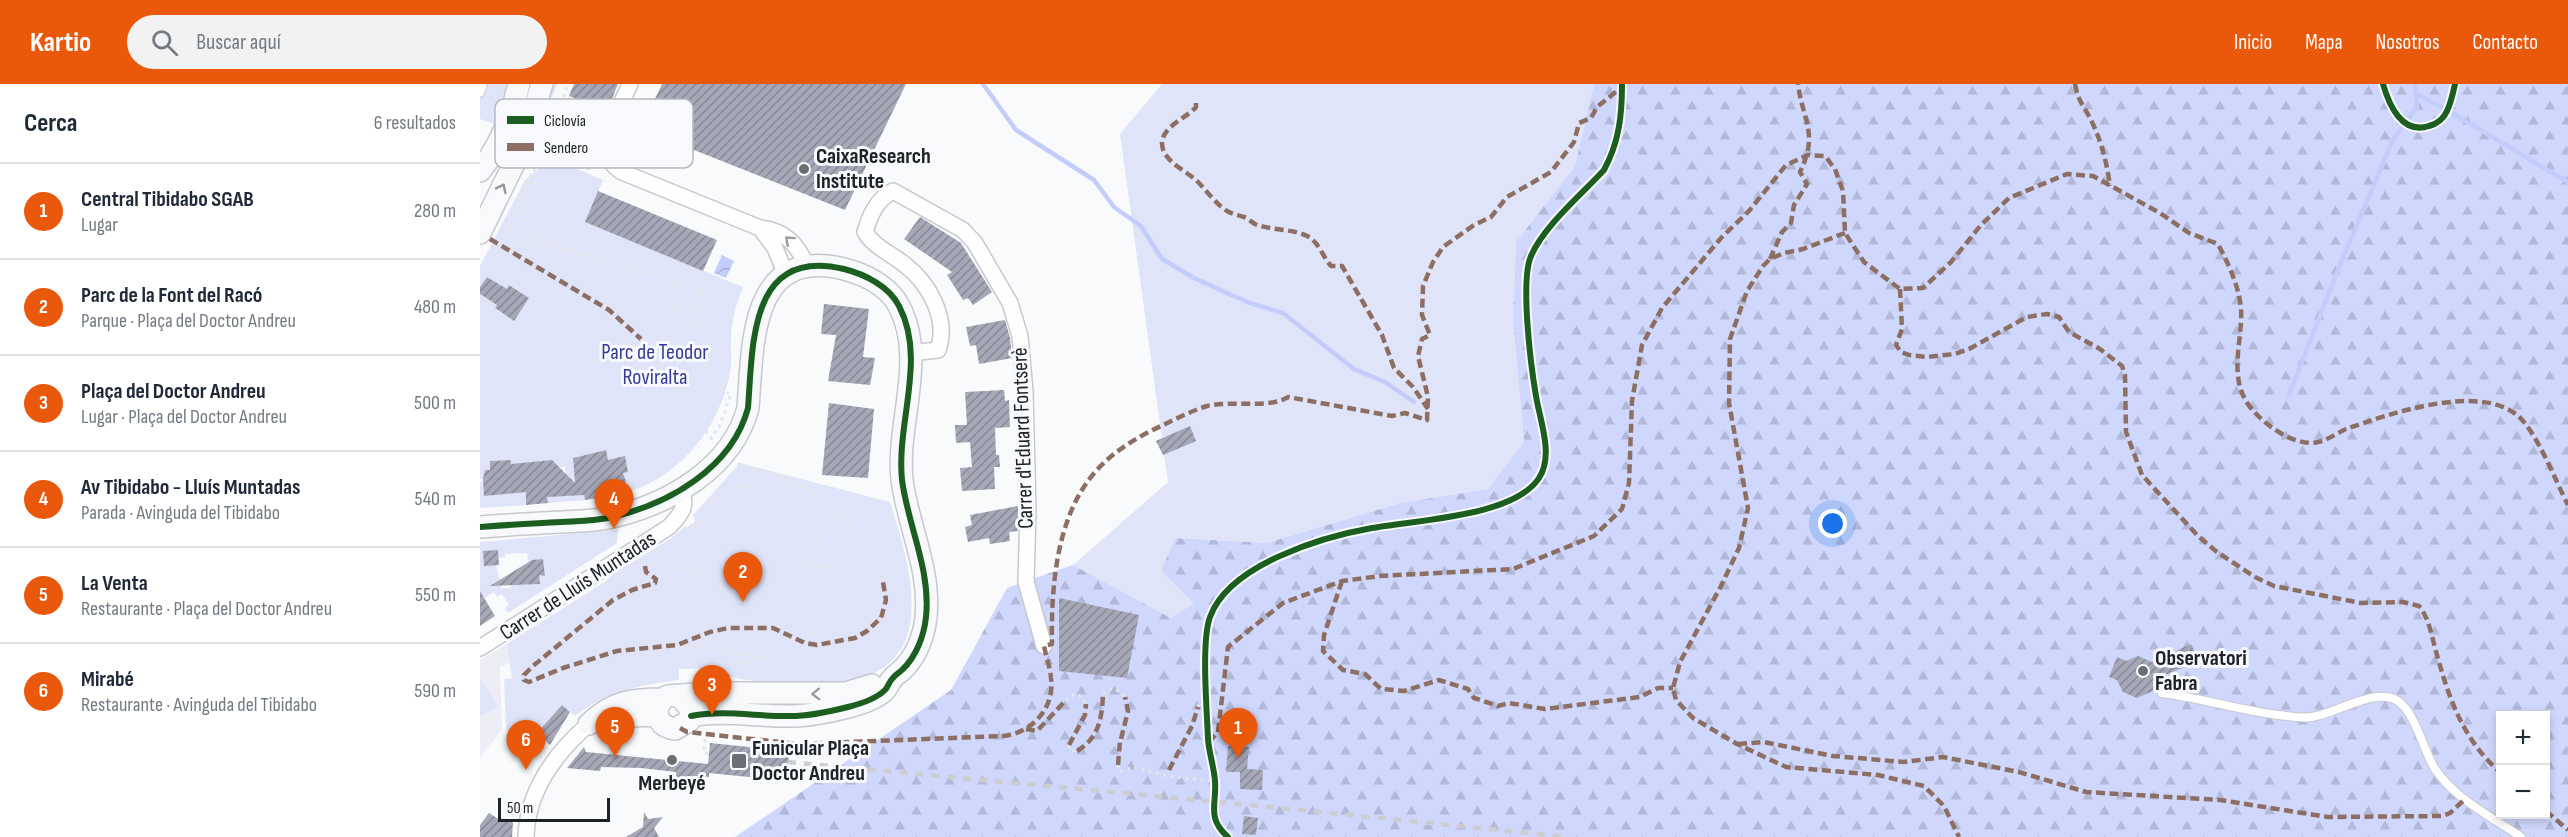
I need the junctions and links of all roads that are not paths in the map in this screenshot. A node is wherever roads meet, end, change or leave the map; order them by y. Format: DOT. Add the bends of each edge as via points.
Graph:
graph roads {
  1 [pos="483,84"];
  2 [pos="519,84"];
  3 [pos="542,84"];
  4 [pos="630,84"];
  5 [pos="480,93"];
  6 [pos="515,99"];
  7 [pos="537,99"];
  8 [pos="624,99"];
  9 [pos="495,147"];
  10 [pos="512,168"];
  11 [pos="618,168"];
  12 [pos="480,171"];
  13 [pos="760,228"];
  14 [pos="480,233"];
  15 [pos="807,267"];
  16 [pos="786,275"];
  17 [pos="910,353"];
  18 [pos="681,490"];
  19 [pos="480,527"];
  20 [pos="1044,646"];
  21 [pos="480,648"];
  22 [pos="893,678"];
  23 [pos="2162,693"];
  24 [pos="666,704"];
  25 [pos="691,716"];
  26 [pos="589,724"];
  27 [pos="526,837"];
  28 [pos="2521,837"];
  1 -- 5 [label="lane"];
  2 -- 6 [label="street"];
  7 -- 3 [label="street, one-way"];
  4 -- 8 [label="street"];
  9 -- 12 [label="street"];
  14 -- 10 [label="street, one-way"];
  11 -- 13 [label="street"];
  15 -- 13 [label="street, one-way" via="800,250 790,240 777,231"];
  13 -- 16 [label="street" via="775,248"];
  15 -- 16 [label="street"];
  15 -- 17 [label="street" via="825,266 862,274 888,292 905,320"];
  16 -- 18 [label="street" via="770,289 756,319 744,422 712,467"];
  17 -- 20 [label="street, Carrer d'Eduard Fontserè" via="938,350 941,321 924,284 907,266 872,243 865,232 883,196 893,191 963,230 975,243 1010,303 1020,336 1025,392 1026,582"];
  17 -- 22 [label="street" via="903,480 927,606 919,646"];
  18 -- 19 [label="street" via="610,518"];
  18 -- 21 [label="street, Carrer de Lluís Muntadas" via="685,506 669,527"];
  22 -- 24 [label="street, one-way" via="846,693 708,693"];
  22 -- 25 [label="street" via="872,699 832,711 788,717 707,713"];
  23 -- 28 [label="lane" via="2302,718 2378,696 2393,698 2408,712 2445,781"];
  24 -- 25 [label="street" via="688,704"];
  24 -- 25 [label="street" via="664,726 675,729 685,725"];
  24 -- 26 [label="street" via="631,700 603,711"];
  26 -- 27 [label="street" via="552,765 531,801"];
}
